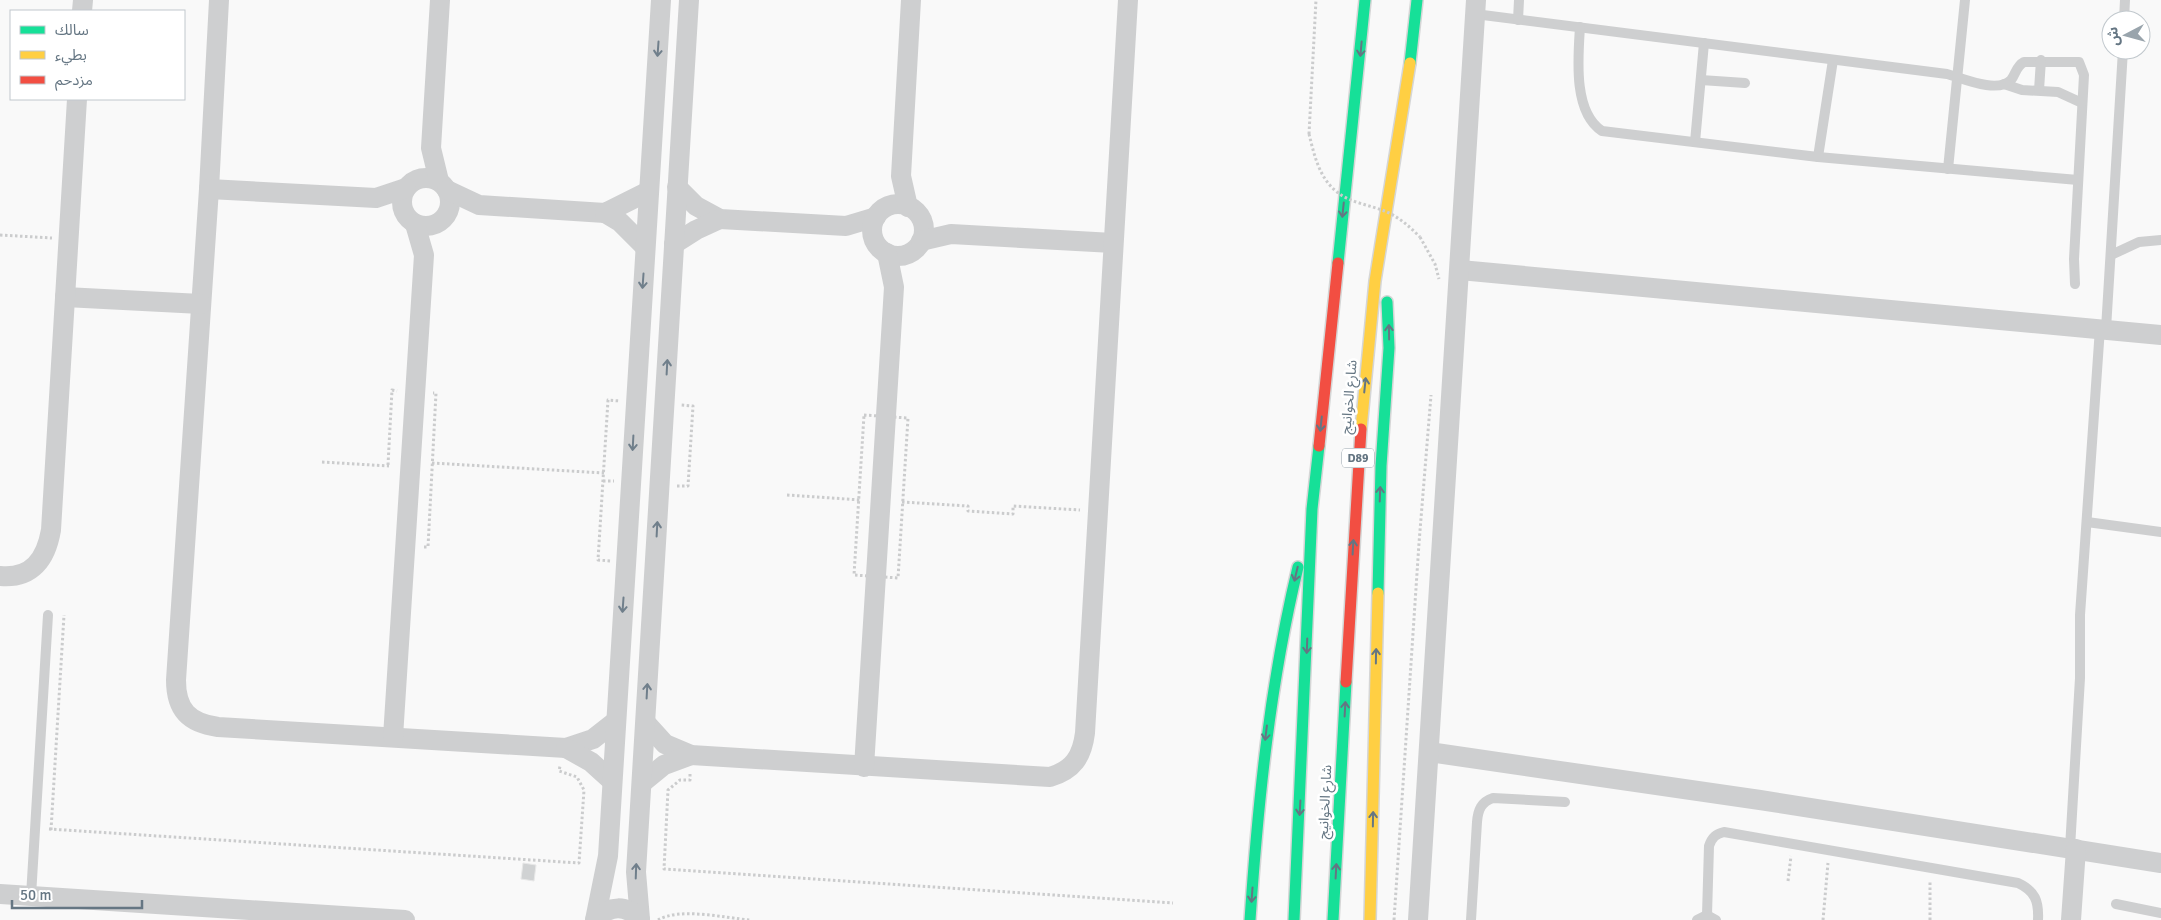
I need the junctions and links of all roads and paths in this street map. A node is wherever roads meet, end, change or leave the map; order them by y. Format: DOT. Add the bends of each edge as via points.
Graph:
graph roads {
  1 [pos="219,0"];
  2 [pos="440,0"];
  3 [pos="661,0"];
  4 [pos="689,0"];
  5 [pos="911,0"];
  6 [pos="1128,0"];
  7 [pos="1316,0"];
  8 [pos="1365,0"];
  9 [pos="1417,0"];
  10 [pos="1520,0"];
  11 [pos="1965,0"];
  12 [pos="1476,7"];
  13 [pos="1518,20"];
  14 [pos="1580,28"];
  15 [pos="1704,43"];
  16 [pos="1833,60"];
  17 [pos="2042,60"];
  18 [pos="2122,60"];
  19 [pos="1958,77"];
  20 [pos="1701,80"];
  21 [pos="1745,83"];
  22 [pos="2004,84"];
  23 [pos="2039,90"];
  24 [pos="77,100"];
  25 [pos="2082,103"];
  26 [pos="1695,142"];
  27 [pos="431,148"];
  28 [pos="1818,157"];
  29 [pos="1948,169"];
  30 [pos="901,176"];
  31 [pos="2078,180"];
  32 [pos="410,184"];
  33 [pos="443,186"];
  34 [pos="677,187"];
  35 [pos="209,189"];
  36 [pos="649,191"];
  37 [pos="376,198"];
  38 [pos="480,205"];
  39 [pos="882,212"];
  40 [pos="605,213"];
  41 [pos="915,214"];
  42 [pos="409,218"];
  43 [pos="720,219"];
  44 [pos="442,220"];
  45 [pos="846,226"];
  46 [pos="951,234"];
  47 [pos="0,235"];
  48 [pos="68,239"];
  49 [pos="2161,240"];
  50 [pos="1114,243"];
  51 [pos="674,244"];
  52 [pos="645,247"];
  53 [pos="897,248"];
  54 [pos="424,255"];
  55 [pos="2111,255"];
  56 [pos="1379,257"];
  57 [pos="1460,270"];
  58 [pos="2075,284"];
  59 [pos="1439,286"];
  60 [pos="65,296"];
  61 [pos="201,304"];
  62 [pos="2103,328"];
  63 [pos="2161,335"];
  64 [pos="1431,393"];
  65 [pos="322,462"];
  66 [pos="432,463"];
  67 [pos="411,467"];
  68 [pos="432,468"];
  69 [pos="604,473"];
  70 [pos="787,495"];
  71 [pos="881,501"];
  72 [pos="1312,510"];
  73 [pos="1098,511"];
  74 [pos="2086,522"];
  75 [pos="2161,532"];
  76 [pos="0,576"];
  77 [pos="48,615"];
  78 [pos="64,615"];
  79 [pos="616,721"];
  80 [pos="646,723"];
  81 [pos="393,737"];
  82 [pos="563,748"];
  83 [pos="1428,752"];
  84 [pos="691,755"];
  85 [pos="864,767"];
  86 [pos="612,781"];
  87 [pos="642,782"];
  88 [pos="1565,802"];
  89 [pos="35,829"];
  90 [pos="52,830"];
  91 [pos="1792,843"];
  92 [pos="1829,849"];
  93 [pos="2073,849"];
  94 [pos="2161,863"];
  95 [pos="1931,867"];
  96 [pos="1788,881"];
  97 [pos="0,894"];
  98 [pos="31,896"];
  99 [pos="1173,904"];
  100 [pos="2116,904"];
  101 [pos="2161,913"];
  102 [pos="1711,918"];
  103 [pos="405,920"];
  104 [pos="595,920"];
  105 [pos="646,920"];
  106 [pos="750,920"];
  107 [pos="1250,920"];
  108 [pos="1294,920"];
  109 [pos="1333,920"];
  110 [pos="1370,920"];
  111 [pos="1394,920"];
  112 [pos="1418,920"];
  113 [pos="1470,920"];
  114 [pos="1697,920"];
  115 [pos="1823,920"];
  116 [pos="1930,920"];
  117 [pos="2038,920"];
  118 [pos="2071,920"];
  1 -- 35 [label="street"];
  2 -- 27 [label="street"];
  3 -- 36 [label="street, one-way"];
  4 -- 34 [label="street"];
  5 -- 30 [label="street"];
  6 -- 50 [label="street"];
  7 -- 59 [label="path, bridge" via="1309,134 1322,174 1337,192 1405,222 1420,237 1435,264"];
  8 -- 72 [label="highway, شارع الخوانيج, one-way"];
  9 -- 56 [label="highway, شارع الخوانيج / D89" via="1407,94"];
  10 -- 13 [label="lane"];
  11 -- 19 [label="lane"];
  12 -- 13 [label="lane"];
  12 -- 57 [label="street"];
  13 -- 14 [label="lane"];
  14 -- 15 [label="lane"];
  14 -- 26 [label="lane" via="1579,79 1586,115 1593,125 1602,131"];
  15 -- 16 [label="lane"];
  15 -- 20 [label="lane"];
  16 -- 19 [label="lane"];
  16 -- 28 [label="lane"];
  17 -- 22 [label="lane" via="2021,64"];
  17 -- 23 [label="lane"];
  17 -- 25 [label="lane" via="2080,63 2084,75"];
  18 -- 55 [label="lane"];
  19 -- 22 [label="lane" via="1985,85"];
  19 -- 29 [label="lane"];
  20 -- 21 [label="lane"];
  20 -- 26 [label="lane"];
  22 -- 23 [label="lane" via="2022,90"];
  23 -- 25 [label="lane" via="2058,92"];
  24 -- 48 [label="street"];
  25 -- 31 [label="lane"];
  26 -- 28 [label="lane"];
  27 -- 32 [label="street"];
  27 -- 33 [label="street"];
  28 -- 29 [label="lane"];
  29 -- 31 [label="lane"];
  30 -- 39 [label="street"];
  30 -- 41 [label="street"];
  31 -- 58 [label="lane"];
  32 -- 33 [label="street" via="426,178"];
  32 -- 37 [label="street"];
  32 -- 42 [label="street" via="402,200"];
  33 -- 38 [label="street"];
  33 -- 44 [label="street" via="451,205"];
  34 -- 43 [label="street" via="696,206"];
  34 -- 51 [label="street"];
  35 -- 37 [label="street"];
  35 -- 61 [label="street"];
  36 -- 40 [label="street"];
  36 -- 52 [label="street"];
  37 -- 42 [label="street"];
  38 -- 40 [label="street"];
  38 -- 44 [label="street"];
  39 -- 41 [label="street" via="894,205"];
  39 -- 45 [label="street"];
  39 -- 53 [label="street" via="872,229"];
  40 -- 52 [label="street" via="627,228"];
  41 -- 46 [label="street"];
  41 -- 53 [label="street"];
  42 -- 44 [label="street" via="427,227"];
  42 -- 54 [label="street"];
  43 -- 45 [label="street"];
  43 -- 51 [label="street"];
  44 -- 54 [label="street"];
  45 -- 53 [label="street"];
  46 -- 50 [label="street"];
  46 -- 53 [label="street"];
  47 -- 48 [label="path"];
  48 -- 60 [label="street"];
  49 -- 55 [label="lane" via="2139,242"];
  50 -- 73 [label="street"];
  80 -- 51 [label="street, one-way"];
  52 -- 79 [label="street, one-way"];
  53 -- 71 [label="street"];
  54 -- 67 [label="street"];
  55 -- 62 [label="lane"];
  109 -- 56 [label="highway, شارع الخوانيج / D89, one-way" via="1358,460"];
  110 -- 56 [label="highway, one-way" via="1380,476 1389,348 1388,316"];
  57 -- 62 [label="street"];
  57 -- 83 [label="street"];
  60 -- 61 [label="street"];
  60 -- 76 [label="street" via="48,547 40,562 26,572 10,577"];
  61 -- 81 [label="street" via="176,680 176,694 182,708 204,725"];
  62 -- 63 [label="street"];
  62 -- 74 [label="lane"];
  64 -- 111 [label="path"];
  65 -- 67 [label="path"];
  66 -- 69 [label="path"];
  67 -- 68 [label="path"];
  67 -- 81 [label="street"];
  70 -- 71 [label="path"];
  71 -- 73 [label="path" via="968,506 968,511 1012,514 1013,506"];
  71 -- 85 [label="street"];
  72 -- 107 [label="highway, one-way" via="1271,698 1257,816"];
  72 -- 108 [label="highway, شارع الخوانيج, one-way"];
  73 -- 85 [label="street" via="1085,733 1083,749 1076,762 1064,772 1050,777"];
  74 -- 75 [label="lane"];
  74 -- 93 [label="lane"];
  77 -- 89 [label="lane"];
  78 -- 90 [label="path"];
  79 -- 82 [label="street" via="593,739"];
  79 -- 86 [label="street"];
  80 -- 84 [label="street" via="665,744"];
  80 -- 87 [label="street"];
  81 -- 82 [label="street"];
  82 -- 86 [label="street" via="591,762"];
  82 -- 90 [label="path" via="559,771 577,777 584,790 578,863"];
  83 -- 93 [label="street"];
  83 -- 112 [label="street"];
  84 -- 85 [label="street"];
  84 -- 87 [label="street" via="664,765"];
  84 -- 99 [label="path" via="690,780 680,780 668,790 664,869"];
  86 -- 104 [label="street" via="608,856"];
  105 -- 87 [label="street, one-way" via="636,872"];
  88 -- 113 [label="lane" via="1485,800 1477,822"];
  89 -- 90 [label="path"];
  89 -- 98 [label="lane"];
  91 -- 92 [label="lane"];
  91 -- 96 [label="path"];
  91 -- 102 [label="lane" via="1724,832 1711,839"];
  92 -- 95 [label="lane"];
  92 -- 115 [label="path"];
  93 -- 94 [label="street"];
  93 -- 118 [label="street"];
  95 -- 116 [label="path"];
  95 -- 117 [label="lane" via="2008,880 2027,887 2038,900"];
  97 -- 98 [label="street"];
  98 -- 103 [label="street"];
  100 -- 101 [label="lane"];
  102 -- 114 [label="lane"];
  104 -- 105 [label="street" via="612,908 623,908"];
  105 -- 106 [label="path" via="696,914"];
}
